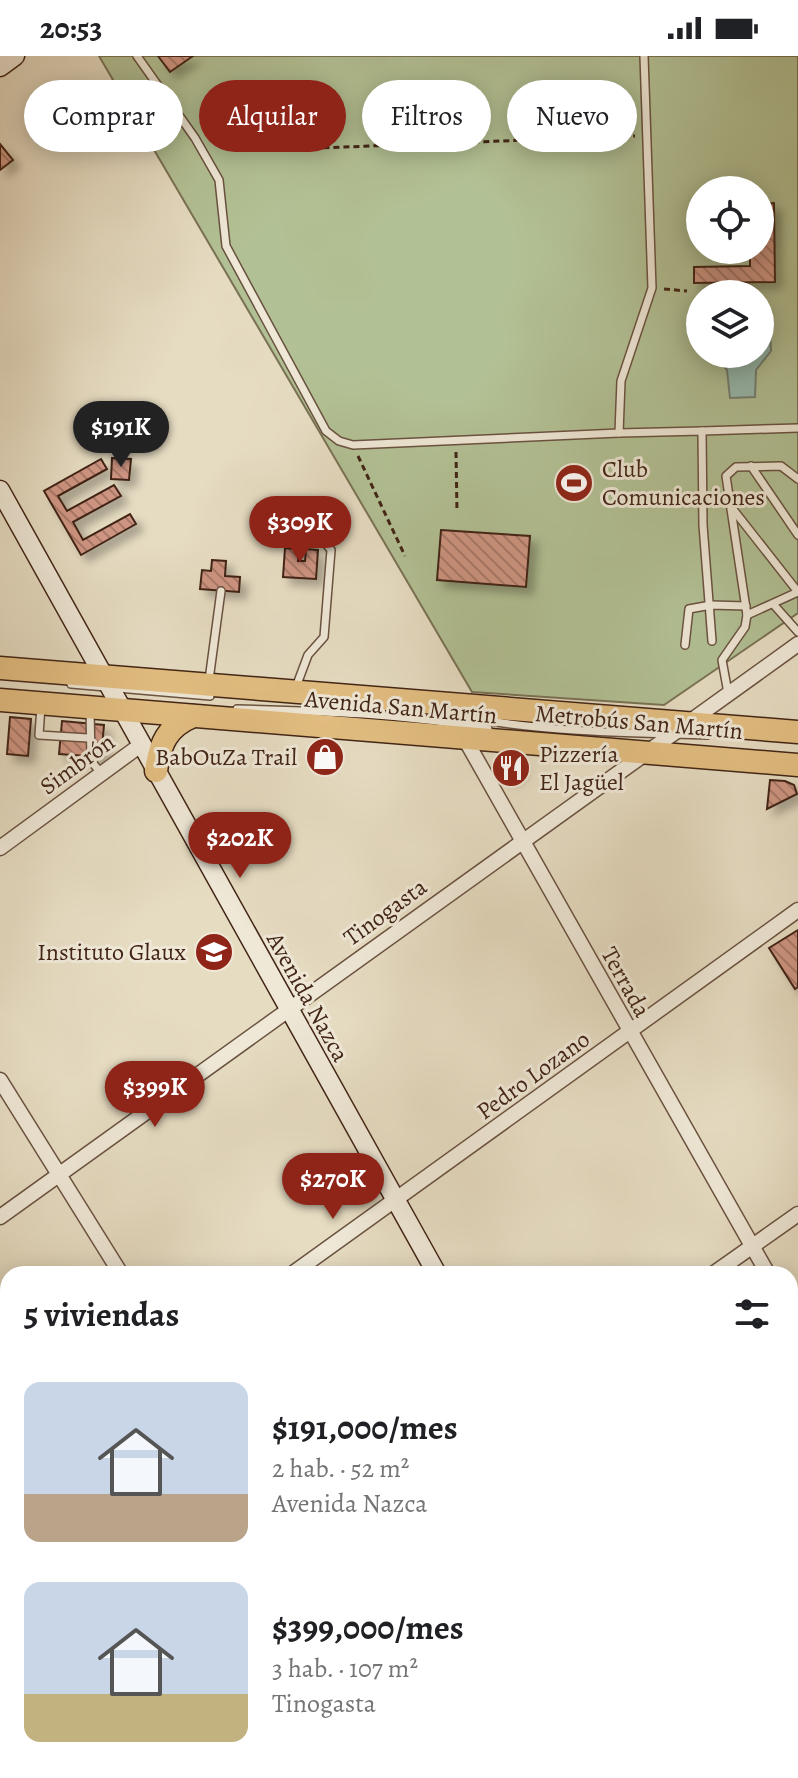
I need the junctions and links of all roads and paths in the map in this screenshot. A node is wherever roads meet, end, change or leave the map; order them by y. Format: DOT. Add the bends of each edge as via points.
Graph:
graph roads {
  1 [pos="15,56"];
  2 [pos="137,56"];
  3 [pos="644,56"];
  4 [pos="0,67"];
  5 [pos="647,135"];
  6 [pos="346,147"];
  7 [pos="652,288"];
  8 [pos="686,291"];
  9 [pos="798,428"];
  10 [pos="702,431"];
  11 [pos="619,433"];
  12 [pos="456,440"];
  13 [pos="353,445"];
  14 [pos="751,466"];
  15 [pos="798,479"];
  16 [pos="0,490"];
  17 [pos="730,507"];
  18 [pos="457,511"];
  19 [pos="266,516"];
  20 [pos="798,535"];
  21 [pos="405,556"];
  22 [pos="221,591"];
  23 [pos="798,592"];
  24 [pos="711,605"];
  25 [pos="774,605"];
  26 [pos="747,610"];
  27 [pos="798,632"];
  28 [pos="712,641"];
  29 [pos="798,644"];
  30 [pos="685,645"];
  31 [pos="0,668"];
  32 [pos="0,678"];
  33 [pos="211,690"];
  34 [pos="295,692"];
  35 [pos="114,694"];
  36 [pos="728,696"];
  37 [pos="228,697"];
  38 [pos="0,700"];
  39 [pos="84,702"];
  40 [pos="42,704"];
  41 [pos="225,708"];
  42 [pos="194,710"];
  43 [pos="465,721"];
  44 [pos="682,729"];
  45 [pos="798,732"];
  46 [pos="88,738"];
  47 [pos="798,742"];
  48 [pos="142,744"];
  49 [pos="652,748"];
  50 [pos="798,755"];
  51 [pos="798,765"];
  52 [pos="156,771"];
  53 [pos="101,774"];
  54 [pos="522,840"];
  55 [pos="0,848"];
  56 [pos="798,910"];
  57 [pos="287,1010"];
  58 [pos="629,1033"];
  59 [pos="0,1080"];
  60 [pos="58,1175"];
  61 [pos="396,1200"];
  62 [pos="798,1214"];
  63 [pos="0,1217"];
  64 [pos="752,1246"];
  65 [pos="116,1266"];
  66 [pos="303,1266"];
  67 [pos="433,1266"];
  68 [pos="724,1266"];
  69 [pos="763,1266"];
  1 -- 4 [label="main road"];
  2 -- 13 [label="lane" via="219,180 226,246 326,431"];
  3 -- 5 [label="lane"];
  5 -- 6 [label="path"];
  5 -- 7 [label="lane"];
  7 -- 8 [label="path"];
  7 -- 11 [label="lane" via="621,381"];
  9 -- 10 [label="lane"];
  10 -- 11 [label="lane"];
  10 -- 24 [label="lane"];
  11 -- 12 [label="lane"];
  12 -- 13 [label="lane"];
  12 -- 18 [label="path"];
  13 -- 21 [label="path"];
  14 -- 15 [label="lane" via="786,467"];
  14 -- 17 [label="lane" via="736,467 726,476"];
  14 -- 20 [label="lane"];
  16 -- 35 [label="main road, Avenida Nazca"];
  17 -- 23 [label="lane"];
  17 -- 26 [label="lane"];
  19 -- 34 [label="lane" via="320,535 331,550 324,637 308,655"];
  22 -- 33 [label="lane"];
  23 -- 25 [label="lane"];
  24 -- 26 [label="lane"];
  24 -- 28 [label="lane"];
  24 -- 30 [label="lane" via="687,611"];
  25 -- 26 [label="lane"];
  25 -- 27 [label="lane"];
  26 -- 36 [label="lane" via="745,627 722,660"];
  29 -- 36 [label="street, Tinogasta"];
  31 -- 35 [label="main road, Avenida San Martín"];
  32 -- 35 [label="lane"];
  33 -- 34 [label="main road, Avenida San Martín"];
  33 -- 35 [label="main road, Avenida San Martín"];
  34 -- 43 [label="main road, Avenida San Martín"];
  35 -- 39 [label="main road, Avenida San Martín"];
  35 -- 42 [label="main road, Avenida San Martín"];
  35 -- 48 [label="main road, Avenida Nazca"];
  36 -- 44 [label="street, Tinogasta"];
  37 -- 43 [label="lane" via="421,709"];
  38 -- 40 [label="main road, Avenida San Martín"];
  39 -- 40 [label="main road, Avenida San Martín"];
  39 -- 46 [label="lane"];
  40 -- 46 [label="lane" via="39,735"];
  41 -- 43 [label="lane"];
  42 -- 43 [label="main road, Avenida San Martín"];
  42 -- 52 [label="main road" via="164,738"];
  43 -- 44 [label="main road, Avenida San Martín"];
  43 -- 49 [label="main road, Avenida San Martín"];
  43 -- 54 [label="street, Terrada"];
  44 -- 45 [label="main road, Avenida San Martín"];
  44 -- 47 [label="lane, Metrobús San Martín"];
  44 -- 49 [label="street, Tinogasta"];
  46 -- 53 [label="lane" via="91,761"];
  48 -- 52 [label="main road, Avenida Nazca"];
  48 -- 53 [label="street, Simbrón"];
  49 -- 50 [label="lane, Metrobús San Martín"];
  49 -- 51 [label="main road, Avenida San Martín"];
  49 -- 54 [label="street, Tinogasta"];
  52 -- 57 [label="main road, Avenida Nazca"];
  53 -- 55 [label="street, Simbrón"];
  54 -- 57 [label="street, Tinogasta"];
  54 -- 58 [label="street, Terrada"];
  56 -- 58 [label="street, Pedro Lozano"];
  57 -- 60 [label="street, Tinogasta"];
  57 -- 61 [label="main road, Avenida Nazca"];
  58 -- 61 [label="street, Pedro Lozano"];
  58 -- 64 [label="street, Terrada"];
  59 -- 60 [label="street"];
  60 -- 63 [label="street, Tinogasta"];
  60 -- 65 [label="street"];
  61 -- 66 [label="street, Pedro Lozano"];
  61 -- 67 [label="main road, Avenida Nazca"];
  62 -- 64 [label="street"];
  64 -- 68 [label="street"];
  64 -- 69 [label="street, Terrada"];
}
